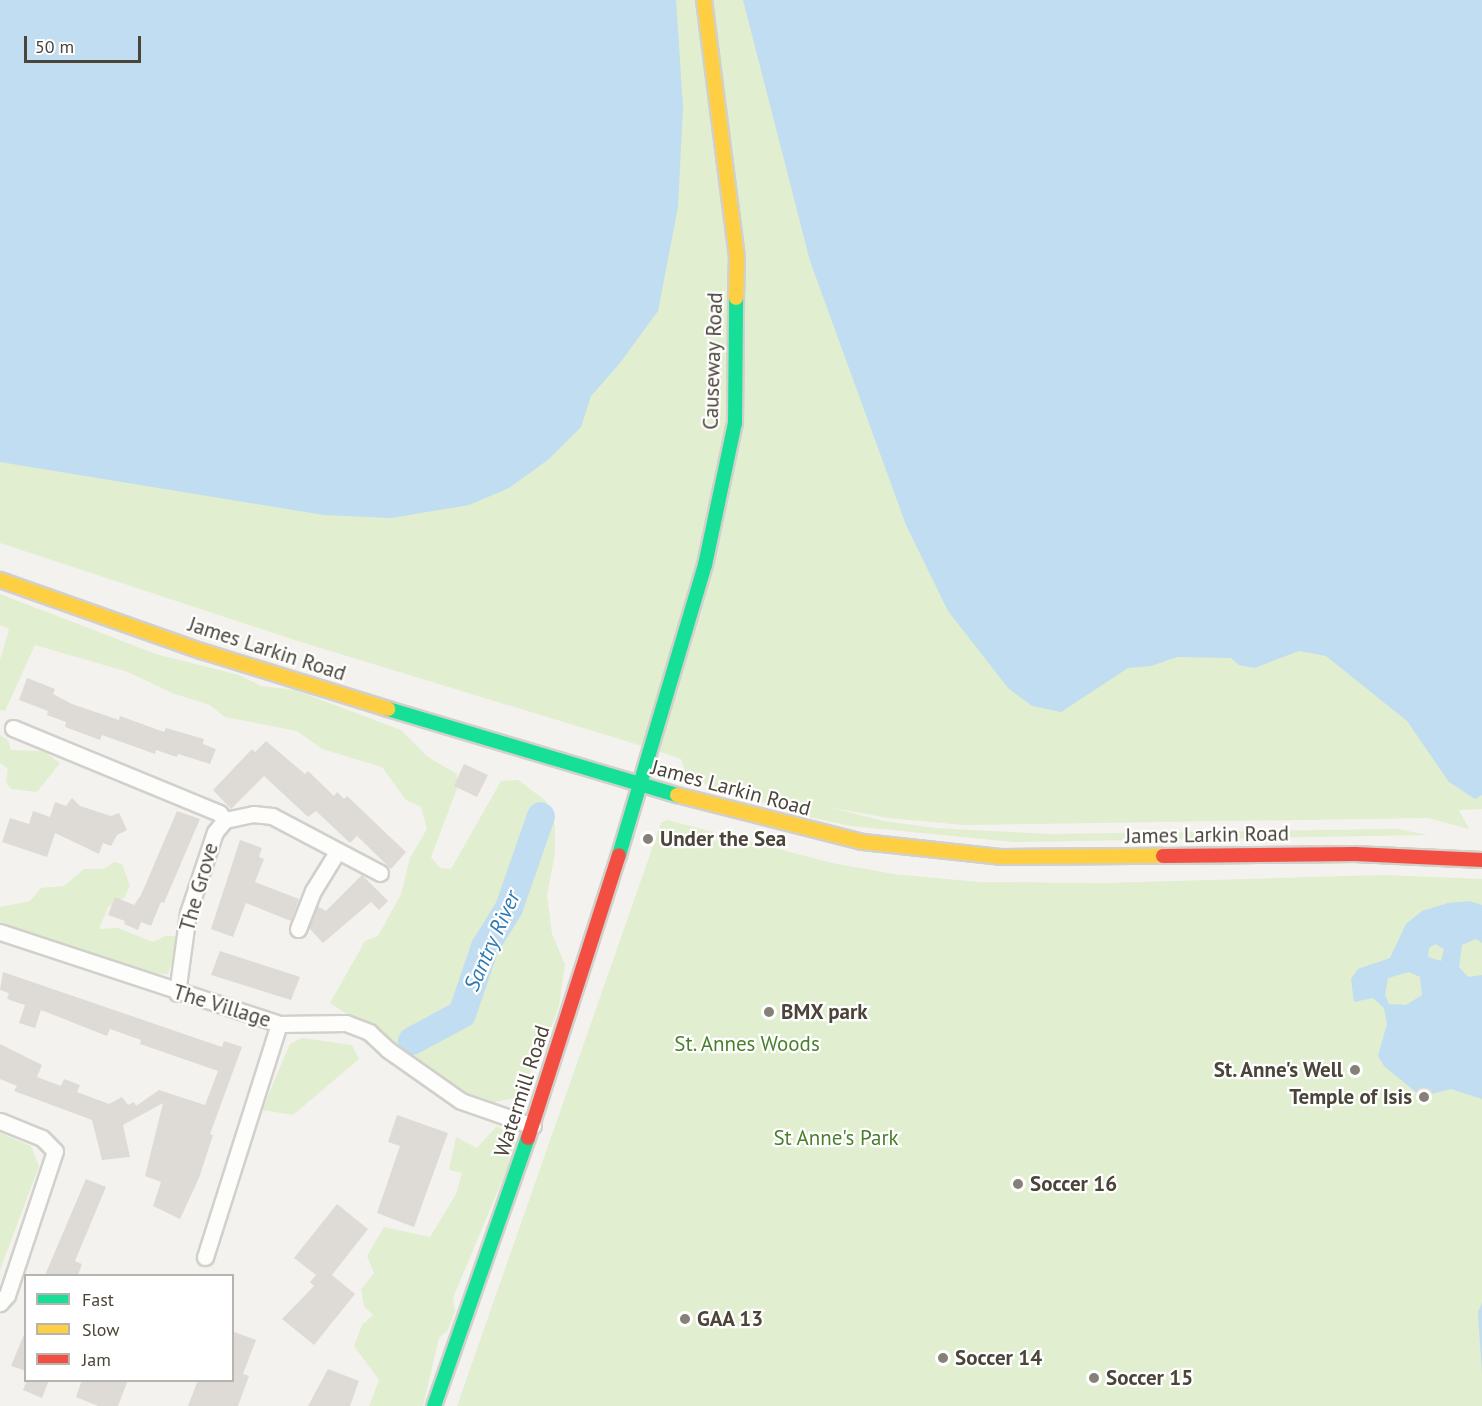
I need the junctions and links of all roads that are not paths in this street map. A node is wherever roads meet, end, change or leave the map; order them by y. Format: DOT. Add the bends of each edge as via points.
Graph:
graph roads {
  1 [pos="704,0"];
  2 [pos="0,580"];
  3 [pos="13,728"];
  4 [pos="640,786"];
  5 [pos="225,820"];
  6 [pos="337,852"];
  7 [pos="1482,860"];
  8 [pos="380,873"];
  9 [pos="298,929"];
  10 [pos="0,932"];
  11 [pos="177,993"];
  12 [pos="279,1024"];
  13 [pos="0,1121"];
  14 [pos="533,1126"];
  15 [pos="205,1257"];
  16 [pos="0,1304"];
  17 [pos="434,1406"];
  1 -- 4 [label="main road, Causeway Road" via="737,256 735,423 705,565"];
  2 -- 4 [label="main road, James Larkin Road" via="201,651"];
  3 -- 5 [label="street" via="219,813"];
  4 -- 7 [label="main road, James Larkin Road" via="827,835 953,854 1163,858 1387,854"];
  4 -- 14 [label="main road, Watermill Road"];
  5 -- 6 [label="street" via="253,814 272,816 312,834"];
  5 -- 11 [label="street, The Grove" via="215,832 188,913"];
  6 -- 8 [label="street"];
  6 -- 9 [label="street" via="313,891"];
  10 -- 11 [label="street, The Village"];
  11 -- 12 [label="street, The Village"];
  12 -- 14 [label="street, The Village" via="346,1023 369,1032 461,1101"];
  12 -- 15 [label="street"];
  13 -- 16 [label="street" via="42,1138 55,1150 7,1295"];
  14 -- 17 [label="main road, Watermill Road"];
}
